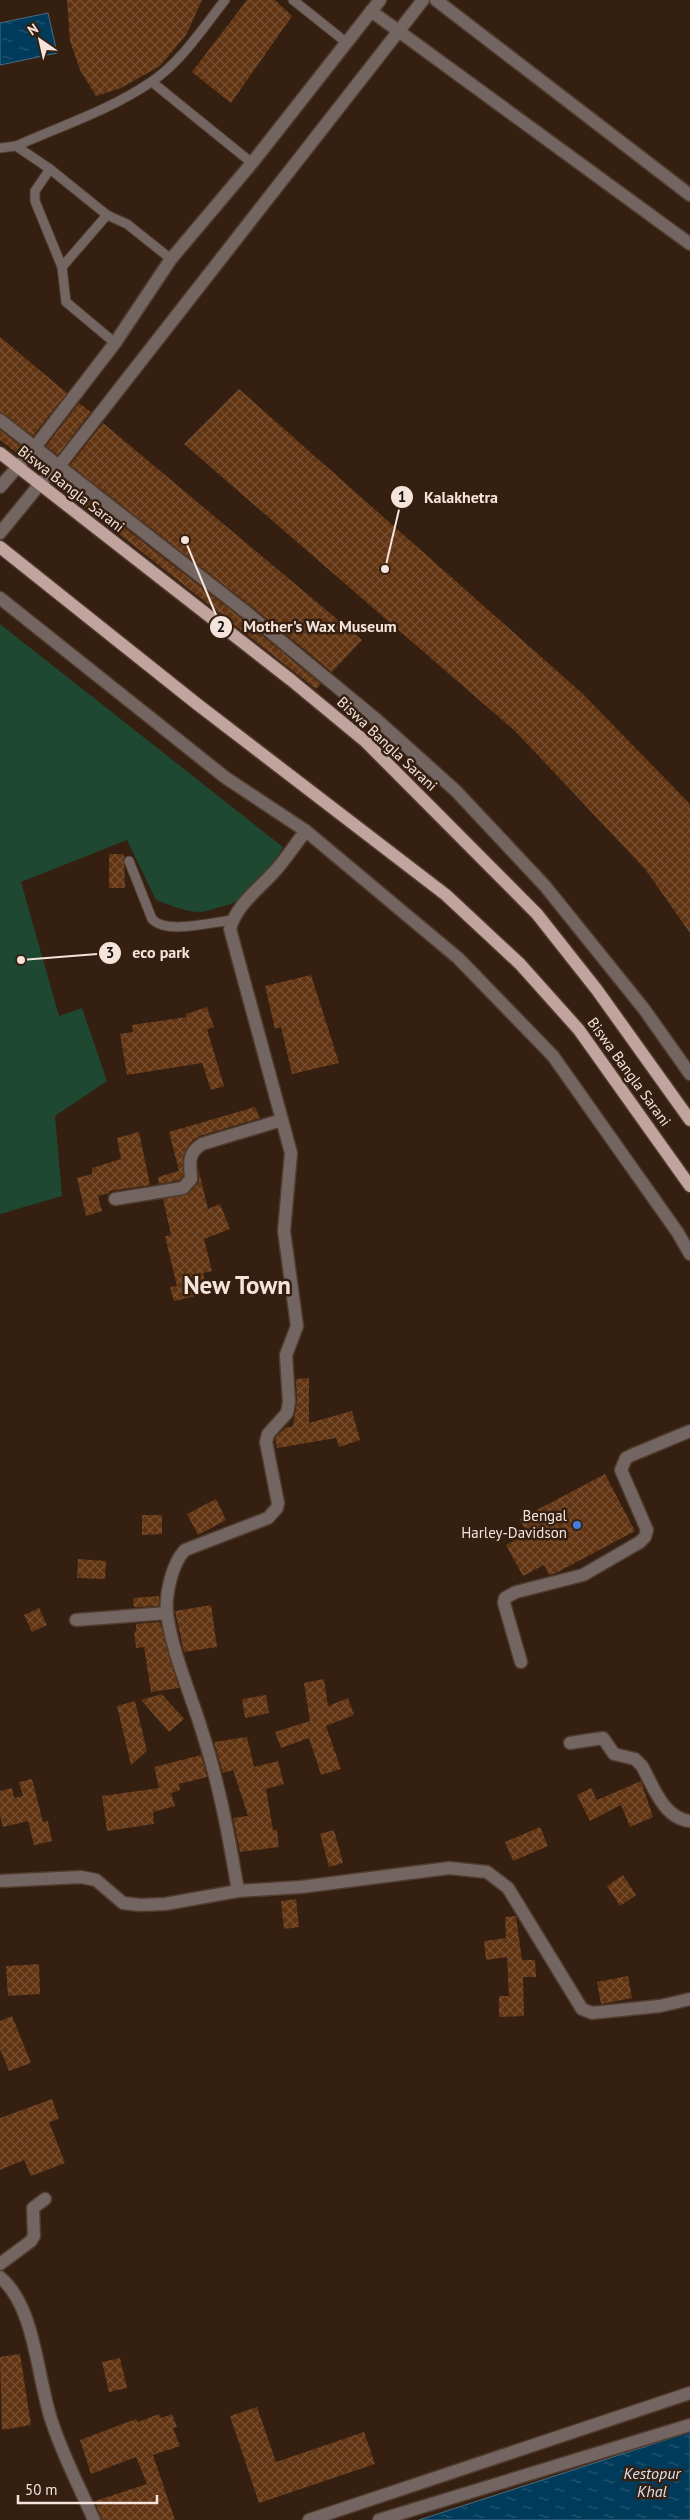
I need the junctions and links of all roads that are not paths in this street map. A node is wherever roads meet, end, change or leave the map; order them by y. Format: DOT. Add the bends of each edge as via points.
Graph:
graph roads {
  1 [pos="225,0"];
  2 [pos="293,0"];
  3 [pos="380,0"];
  4 [pos="423,0"];
  5 [pos="436,0"];
  6 [pos="372,11"];
  7 [pos="400,30"];
  8 [pos="347,43"];
  9 [pos="152,82"];
  10 [pos="16,146"];
  11 [pos="0,148"];
  12 [pos="252,163"];
  13 [pos="50,169"];
  14 [pos="690,195"];
  15 [pos="107,215"];
  16 [pos="690,244"];
  17 [pos="171,259"];
  18 [pos="62,267"];
  19 [pos="115,343"];
  20 [pos="0,420"];
  21 [pos="35,447"];
  22 [pos="0,453"];
  23 [pos="16,466"];
  24 [pos="59,466"];
  25 [pos="40,484"];
  26 [pos="0,487"];
  27 [pos="0,533"];
  28 [pos="0,547"];
  29 [pos="0,598"];
  30 [pos="306,831"];
  31 [pos="129,861"];
  32 [pos="232,920"];
  33 [pos="690,1074"];
  34 [pos="282,1120"];
  35 [pos="690,1120"];
  36 [pos="690,1186"];
  37 [pos="115,1199"];
  38 [pos="690,1254"];
  39 [pos="690,1431"];
  40 [pos="167,1613"];
  41 [pos="76,1620"];
  42 [pos="521,1662"];
  43 [pos="570,1743"];
  44 [pos="690,1820"];
  45 [pos="0,1882"];
  46 [pos="238,1891"];
  47 [pos="690,1999"];
  48 [pos="45,2199"];
  49 [pos="0,2264"];
  50 [pos="0,2277"];
  51 [pos="690,2393"];
  52 [pos="690,2425"];
  53 [pos="311,2519"];
  54 [pos="94,2520"];
  55 [pos="380,2520"];
  1 -- 9 [label="lane" via="178,58"];
  2 -- 8 [label="lane"];
  3 -- 6 [label="street"];
  4 -- 7 [label="street"];
  5 -- 14 [label="street"];
  6 -- 7 [label="street"];
  6 -- 8 [label="street"];
  7 -- 16 [label="street"];
  7 -- 24 [label="street"];
  8 -- 12 [label="street"];
  9 -- 10 [label="lane" via="118,101"];
  9 -- 12 [label="lane"];
  10 -- 11 [label="lane"];
  10 -- 13 [label="lane"];
  12 -- 17 [label="street"];
  13 -- 15 [label="lane"];
  13 -- 18 [label="lane" via="35,191 35,201"];
  15 -- 17 [label="lane" via="127,224"];
  15 -- 18 [label="lane"];
  17 -- 19 [label="street"];
  18 -- 19 [label="lane" via="66,302"];
  19 -- 21 [label="street"];
  20 -- 21 [label="street"];
  21 -- 23 [label="street"];
  21 -- 24 [label="street"];
  22 -- 23 [label="main road, Biswa Bangla Sarani"];
  23 -- 25 [label="main road, Biswa Bangla Sarani"];
  23 -- 26 [label="street"];
  24 -- 25 [label="street"];
  24 -- 33 [label="street" via="246,612 456,790 545,886 644,1010"];
  25 -- 27 [label="street"];
  25 -- 35 [label="main road, Biswa Bangla Sarani" via="366,742 537,914 597,990"];
  28 -- 36 [label="main road, Biswa Bangla Sarani" via="197,704 446,894 520,964 579,1030"];
  29 -- 30 [label="street" via="226,778"];
  30 -- 32 [label="street"];
  30 -- 38 [label="street" via="458,958 553,1056"];
  31 -- 32 [label="lane" via="152,919 158,925 176,927"];
  32 -- 34 [label="street" via="230,929"];
  34 -- 37 [label="street" via="197,1147 190,1155 191,1179 183,1188"];
  34 -- 40 [label="street" via="291,1153 284,1231 297,1326 286,1354 287,1413 268,1434 266,1442 277,1508 268,1518 185,1550 178,1557 173,1572"];
  39 -- 42 [label="street" via="632,1455 622,1464 621,1470 647,1530 640,1542 583,1575 516,1592 505,1598"];
  40 -- 41 [label="street"];
  40 -- 46 [label="street" via="180,1668 223,1807"];
  43 -- 44 [label="street" via="603,1738 614,1754 635,1759 642,1766 672,1815"];
  45 -- 46 [label="street" via="81,1877 96,1880 123,1903 140,1905 165,1904"];
  46 -- 47 [label="street" via="300,1887 449,1868 487,1872 508,1888 582,2010 592,2013 660,2006"];
  48 -- 49 [label="street" via="33,2208 35,2228 31,2241"];
  50 -- 54 [label="street" via="25,2316 51,2421"];
  51 -- 53 [label="street"];
  52 -- 55 [label="street"];
}
